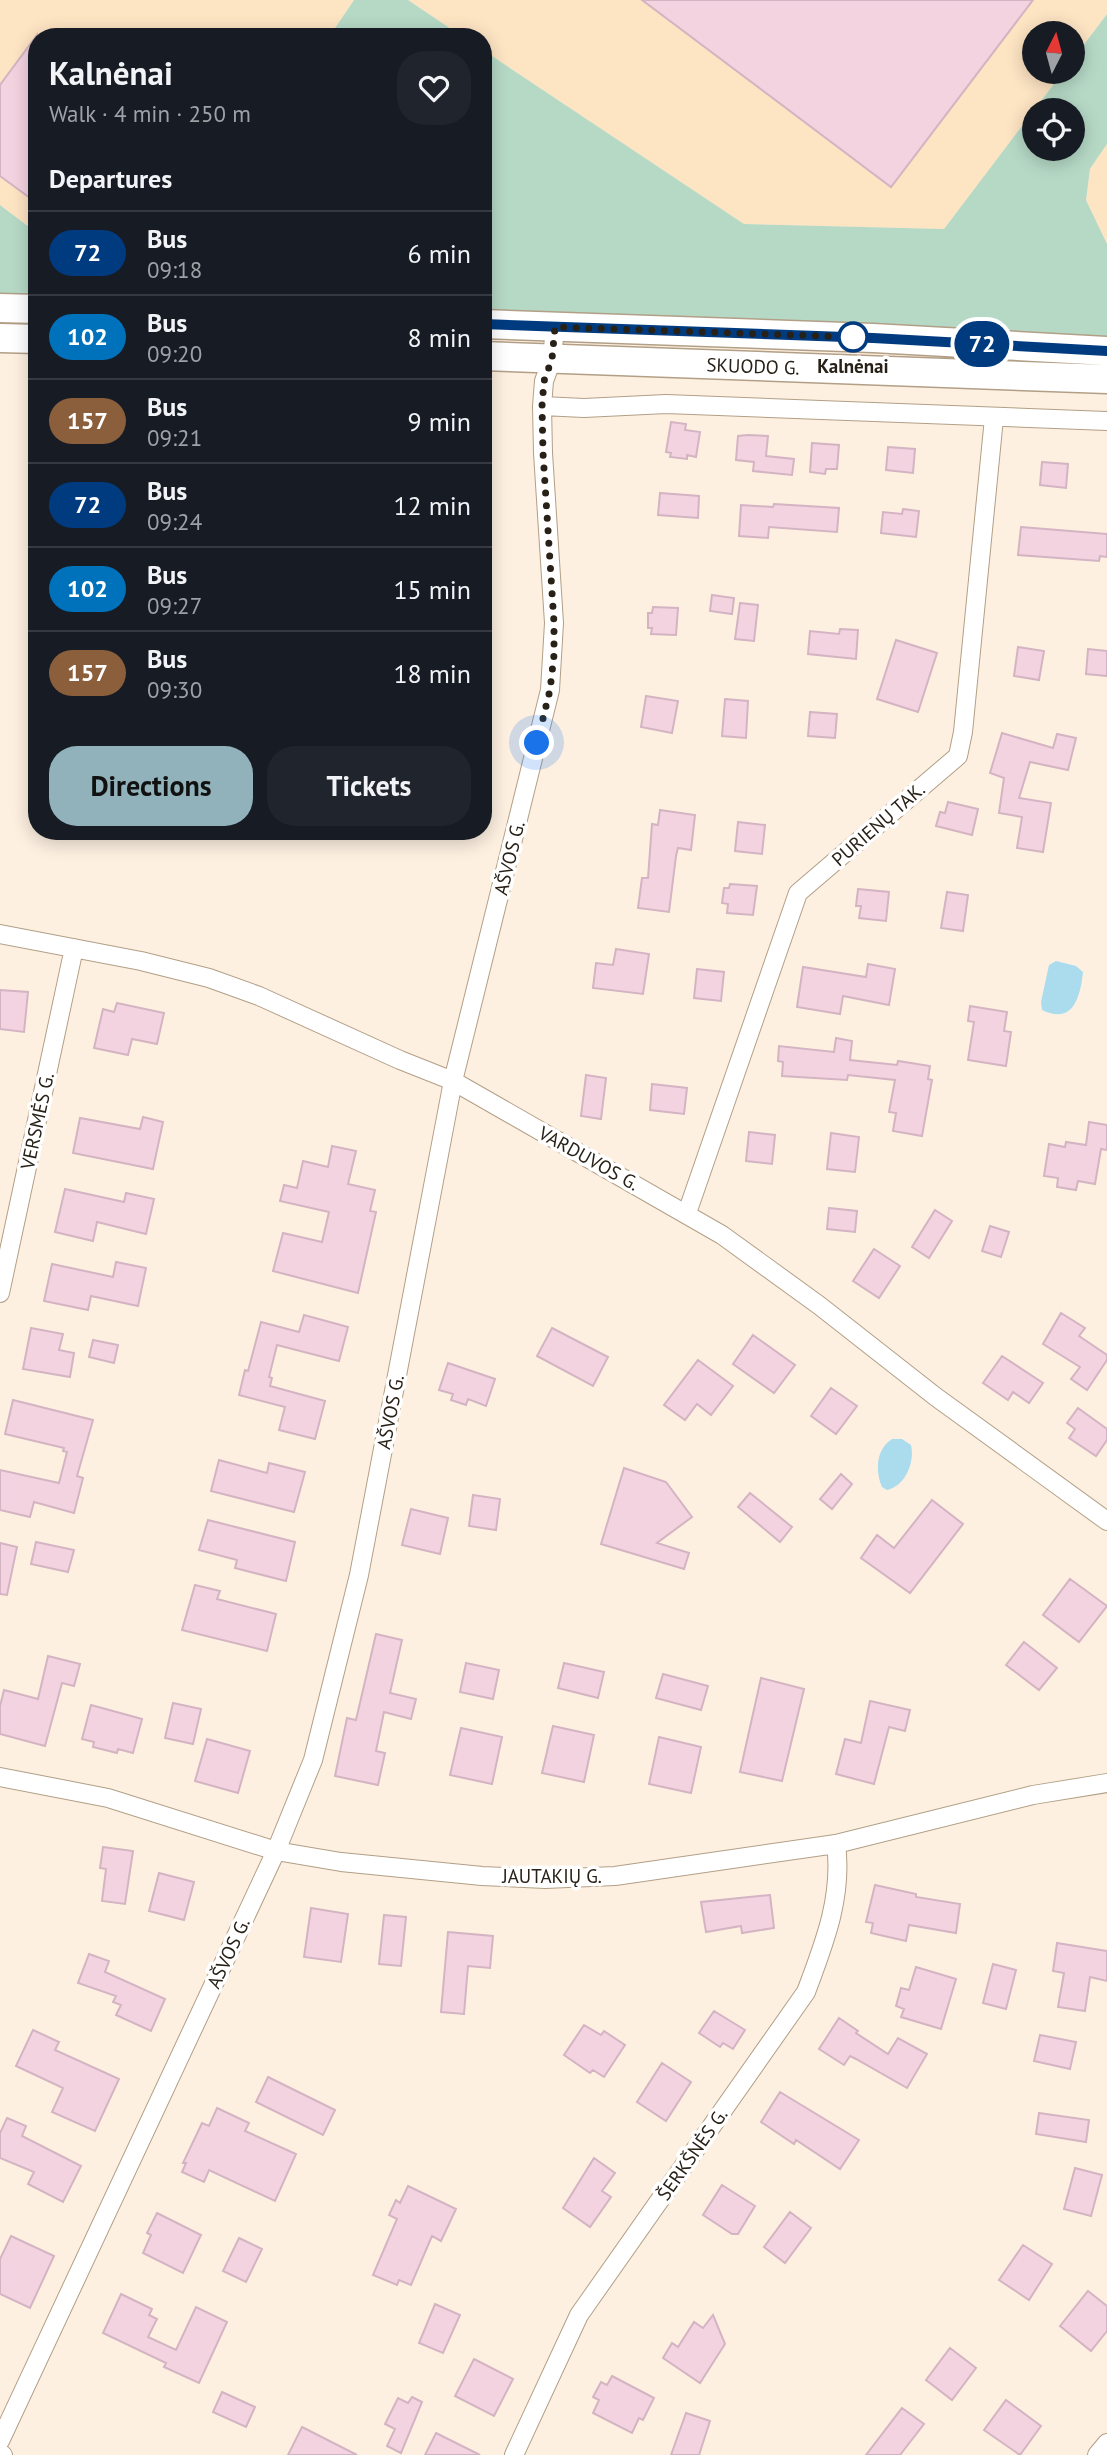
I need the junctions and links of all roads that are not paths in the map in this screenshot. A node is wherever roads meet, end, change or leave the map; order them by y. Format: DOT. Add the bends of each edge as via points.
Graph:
graph roads {
  1 [pos="0,308"];
  2 [pos="28,309"];
  3 [pos="492,324"];
  4 [pos="555,327"];
  5 [pos="0,338"];
  6 [pos="28,340"];
  7 [pos="1107,351"];
  8 [pos="492,356"];
  9 [pos="552,359"];
  10 [pos="1107,379"];
  11 [pos="542,406"];
  12 [pos="994,418"];
  13 [pos="1107,421"];
  14 [pos="0,934"];
  15 [pos="74,948"];
  16 [pos="453,1081"];
  17 [pos="687,1213"];
  18 [pos="0,1293"];
  19 [pos="1107,1521"];
  20 [pos="0,1777"];
  21 [pos="1107,1783"];
  22 [pos="836,1844"];
  23 [pos="276,1851"];
  24 [pos="0,2441"];
  25 [pos="1107,2443"];
  26 [pos="514,2455"];
  27 [pos="1097,2455"];
  1 -- 2 [label="main road"];
  3 -- 4 [label="main road, SKUODO G."];
  4 -- 7 [label="main road, SKUODO G."];
  4 -- 9 [label="street, AŠVOS G."];
  5 -- 6 [label="main road"];
  8 -- 9 [label="main road, SKUODO G."];
  9 -- 10 [label="main road, SKUODO G."];
  9 -- 11 [label="street, AŠVOS G."];
  11 -- 12 [label="street" via="666,404"];
  11 -- 16 [label="street, AŠVOS G." via="554,623 550,690"];
  12 -- 13 [label="street"];
  12 -- 17 [label="street, PURIENŲ TAK." via="958,756 798,893"];
  14 -- 15 [label="street, VARDUVOS G."];
  15 -- 16 [label="street, VARDUVOS G." via="209,978"];
  15 -- 18 [label="street, VERSMĖS G."];
  16 -- 17 [label="street, VARDUVOS G."];
  16 -- 23 [label="street, AŠVOS G." via="359,1575 313,1760"];
  17 -- 19 [label="street, VARDUVOS G." via="760,1261"];
  20 -- 23 [label="street, JAUTAKIŲ G." via="108,1798"];
  21 -- 22 [label="street, JAUTAKIŲ G." via="1033,1795"];
  22 -- 23 [label="street, JAUTAKIŲ G." via="615,1876 545,1879 341,1862"];
  22 -- 26 [label="street, ŠERKŠNĖS G." via="836,1902 806,1992 579,2315"];
  23 -- 24 [label="street, AŠVOS G."];
  25 -- 27 [label="street"];
}
